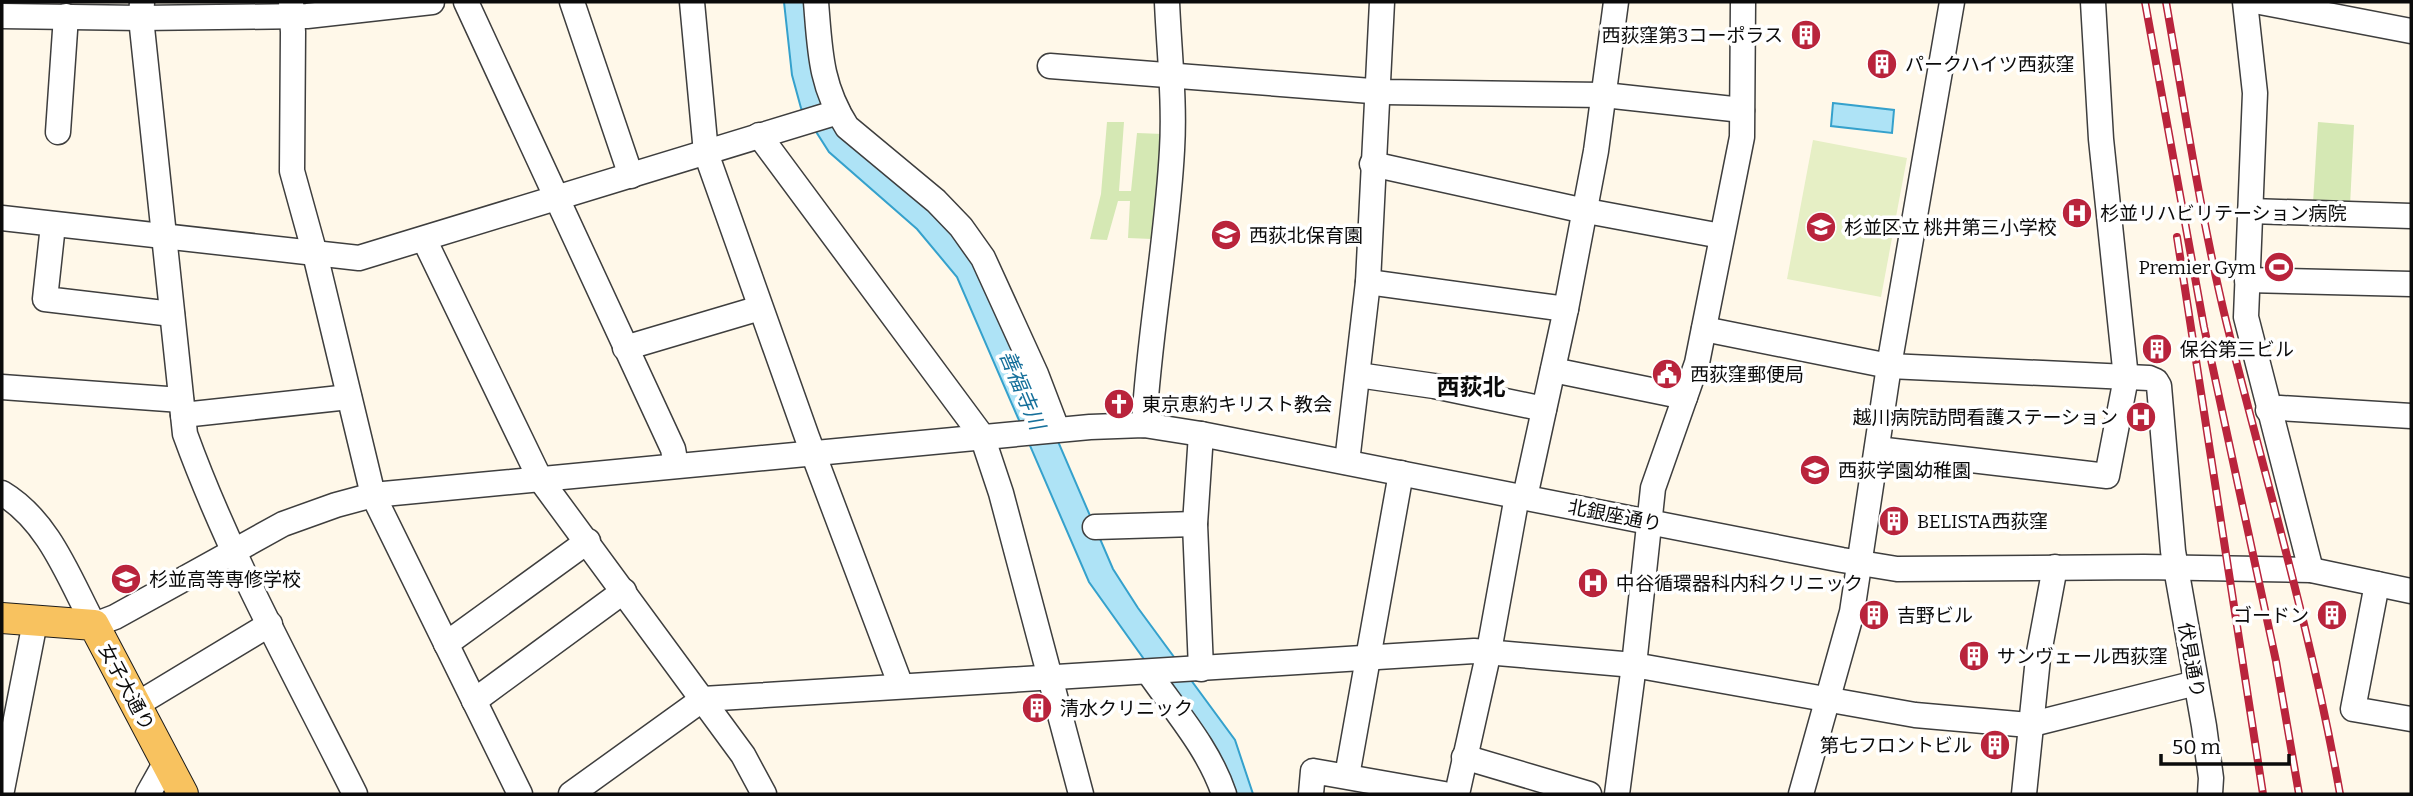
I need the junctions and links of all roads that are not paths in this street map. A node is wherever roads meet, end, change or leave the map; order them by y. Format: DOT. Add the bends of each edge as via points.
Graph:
graph roads {
  1 [pos="432,2"];
  2 [pos="466,2"];
  3 [pos="572,2"];
  4 [pos="692,2"];
  5 [pos="816,2"];
  6 [pos="1167,2"];
  7 [pos="1381,2"];
  8 [pos="1616,2"];
  9 [pos="1742,2"];
  10 [pos="1952,2"];
  11 [pos="2093,2"];
  12 [pos="2245,2"];
  13 [pos="2260,2"];
  14 [pos="292,9"];
  15 [pos="141,10"];
  16 [pos="2,16"];
  17 [pos="66,16"];
  18 [pos="2411,30"];
  19 [pos="1050,66"];
  20 [pos="1171,75"];
  21 [pos="1377,92"];
  22 [pos="1604,95"];
  23 [pos="1742,110"];
  24 [pos="835,113"];
  25 [pos="58,132"];
  26 [pos="758,135"];
  27 [pos="706,153"];
  28 [pos="1372,164"];
  29 [pos="631,176"];
  30 [pos="556,199"];
  31 [pos="1585,209"];
  32 [pos="2250,211"];
  33 [pos="2411,216"];
  34 [pos="2,218"];
  35 [pos="53,225"];
  36 [pos="164,235"];
  37 [pos="1721,236"];
  38 [pos="424,239"];
  39 [pos="314,254"];
  40 [pos="2247,280"];
  41 [pos="1368,282"];
  42 [pos="2411,284"];
  43 [pos="760,308"];
  44 [pos="1566,309"];
  45 [pos="172,314"];
  46 [pos="1704,329"];
  47 [pos="625,348"];
  48 [pos="1889,366"];
  49 [pos="1553,370"];
  50 [pos="1357,375"];
  51 [pos="2126,378"];
  52 [pos="2,387"];
  53 [pos="349,397"];
  54 [pos="1685,397"];
  55 [pos="182,408"];
  56 [pos="1544,409"];
  57 [pos="2268,410"];
  58 [pos="2411,416"];
  59 [pos="1144,425"];
  60 [pos="1056,430"];
  61 [pos="1201,434"];
  62 [pos="982,436"];
  63 [pos="1877,449"];
  64 [pos="813,453"];
  65 [pos="1347,462"];
  66 [pos="676,466"];
  67 [pos="1401,473"];
  68 [pos="540,479"];
  69 [pos="2,493"];
  70 [pos="373,495"];
  71 [pos="1521,497"];
  72 [pos="1649,522"];
  73 [pos="1195,524"];
  74 [pos="1095,527"];
  75 [pos="588,541"];
  76 [pos="234,552"];
  77 [pos="1860,563"];
  78 [pos="2055,567"];
  79 [pos="2176,568"];
  80 [pos="2311,570"];
  81 [pos="2376,584"];
  82 [pos="624,591"];
  83 [pos="2411,591"];
  84 [pos="2,618"];
  85 [pos="35,622"];
  86 [pos="270,624"];
  87 [pos="94,625"];
  88 [pos="446,644"];
  89 [pos="1489,652"];
  90 [pos="1368,656"];
  91 [pos="1634,665"];
  92 [pos="1192,669"];
  93 [pos="1153,672"];
  94 [pos="1049,678"];
  95 [pos="2196,683"];
  96 [pos="901,686"];
  97 [pos="703,699"];
  98 [pos="1827,699"];
  99 [pos="474,701"];
  100 [pos="136,705"];
  101 [pos="2411,719"];
  102 [pos="2029,725"];
  103 [pos="1464,757"];
  104 [pos="166,762"];
  105 [pos="1347,776"];
  106 [pos="2,790"];
  107 [pos="148,794"];
  108 [pos="183,794"];
  109 [pos="355,794"];
  110 [pos="520,794"];
  111 [pos="570,794"];
  112 [pos="764,794"];
  113 [pos="1081,794"];
  114 [pos="1224,794"];
  115 [pos="1311,794"];
  116 [pos="1444,794"];
  117 [pos="1457,794"];
  118 [pos="1589,794"];
  119 [pos="1617,794"];
  120 [pos="1801,794"];
  121 [pos="2024,794"];
  122 [pos="2210,794"];
  1 -- 14 [label="street"];
  2 -- 30 [label="street"];
  3 -- 29 [label="street"];
  4 -- 27 [label="street"];
  5 -- 24 [label="street" via="823,73"];
  6 -- 20 [label="street"];
  7 -- 21 [label="street"];
  8 -- 22 [label="street"];
  9 -- 23 [label="street"];
  10 -- 48 [label="street"];
  11 -- 51 [label="street" via="2101,139"];
  12 -- 32 [label="street" via="2255,93"];
  13 -- 18 [label="street"];
  14 -- 15 [label="street"];
  14 -- 39 [label="street" via="292,171"];
  15 -- 17 [label="street"];
  15 -- 36 [label="street"];
  16 -- 17 [label="street"];
  17 -- 25 [label="street"];
  19 -- 20 [label="street"];
  20 -- 21 [label="street"];
  20 -- 59 [label="street" via="1172,150"];
  21 -- 22 [label="street"];
  21 -- 28 [label="street"];
  22 -- 23 [label="street"];
  22 -- 31 [label="street"];
  23 -- 37 [label="street" via="1742,137"];
  24 -- 26 [label="street"];
  24 -- 60 [label="street" via="936,201 983,258"];
  26 -- 27 [label="street"];
  26 -- 62 [label="street"];
  27 -- 29 [label="street"];
  27 -- 43 [label="street"];
  28 -- 31 [label="street"];
  28 -- 41 [label="street"];
  29 -- 30 [label="street"];
  30 -- 38 [label="street"];
  30 -- 47 [label="street"];
  31 -- 37 [label="street"];
  31 -- 44 [label="street"];
  32 -- 33 [label="street"];
  32 -- 40 [label="street"];
  34 -- 35 [label="street"];
  35 -- 36 [label="street"];
  35 -- 45 [label="street" via="45,299"];
  36 -- 39 [label="street"];
  36 -- 45 [label="street"];
  37 -- 46 [label="street"];
  38 -- 39 [label="street" via="359,258"];
  38 -- 68 [label="street"];
  39 -- 53 [label="street"];
  40 -- 42 [label="street"];
  40 -- 57 [label="street" via="2246,317"];
  41 -- 44 [label="street"];
  41 -- 50 [label="street"];
  43 -- 47 [label="street"];
  43 -- 64 [label="street"];
  44 -- 49 [label="street"];
  45 -- 55 [label="street"];
  46 -- 48 [label="street, 伏見通り"];
  46 -- 54 [label="street"];
  47 -- 66 [label="street" via="673,449"];
  48 -- 51 [label="street, 伏見通り"];
  48 -- 63 [label="street"];
  49 -- 54 [label="street"];
  49 -- 56 [label="street"];
  50 -- 56 [label="street"];
  50 -- 65 [label="street"];
  51 -- 63 [label="street" via="2107,475"];
  51 -- 79 [label="street, 伏見通り" via="2149,378 2160,386"];
  52 -- 55 [label="street"];
  53 -- 55 [label="street"];
  53 -- 70 [label="street"];
  54 -- 72 [label="street" via="1653,488"];
  55 -- 76 [label="street" via="184,434"];
  56 -- 71 [label="street"];
  57 -- 58 [label="street"];
  57 -- 80 [label="street"];
  59 -- 60 [label="street, 北銀座通り"];
  59 -- 61 [label="street, 北銀座通り"];
  60 -- 62 [label="street, 北銀座通り"];
  61 -- 65 [label="street, 北銀座通り"];
  61 -- 73 [label="street"];
  62 -- 64 [label="street, 北銀座通り"];
  62 -- 94 [label="street"];
  63 -- 77 [label="street"];
  64 -- 66 [label="street, 北銀座通り"];
  64 -- 96 [label="street"];
  65 -- 67 [label="street, 北銀座通り"];
  66 -- 68 [label="street, 北銀座通り"];
  67 -- 71 [label="street, 北銀座通り"];
  67 -- 90 [label="street"];
  68 -- 70 [label="street, 北銀座通り"];
  68 -- 75 [label="street"];
  69 -- 87 [label="street" via="45,534"];
  70 -- 76 [label="street, 北銀座通り" via="293,520"];
  70 -- 88 [label="street"];
  71 -- 72 [label="street, 北銀座通り"];
  71 -- 89 [label="street"];
  72 -- 77 [label="street, 北銀座通り"];
  72 -- 91 [label="street"];
  73 -- 74 [label="street"];
  73 -- 92 [label="street"];
  75 -- 82 [label="street"];
  75 -- 88 [label="street"];
  76 -- 86 [label="street"];
  76 -- 87 [label="street, 北銀座通り"];
  77 -- 78 [label="street, 北銀座通り" via="1897,569"];
  77 -- 98 [label="street" via="1852,612"];
  78 -- 79 [label="street, 北銀座通り"];
  78 -- 102 [label="street"];
  79 -- 80 [label="street, 北銀座通り"];
  79 -- 95 [label="street, 伏見通り"];
  80 -- 81 [label="street, 北銀座通り"];
  81 -- 83 [label="street, 北銀座通り"];
  81 -- 101 [label="street" via="2353,709"];
  82 -- 97 [label="street"];
  82 -- 99 [label="street"];
  84 -- 85 [label="main road, 女子大通り"];
  85 -- 87 [label="main road, 女子大通り"];
  85 -- 106 [label="street"];
  86 -- 100 [label="street"];
  86 -- 109 [label="street"];
  87 -- 100 [label="main road, 女子大通り"];
  88 -- 99 [label="street"];
  89 -- 90 [label="street"];
  89 -- 91 [label="street"];
  89 -- 103 [label="street"];
  90 -- 92 [label="street"];
  90 -- 105 [label="street"];
  91 -- 98 [label="street"];
  91 -- 119 [label="street"];
  92 -- 93 [label="street"];
  93 -- 94 [label="street"];
  93 -- 114 [label="street" via="1217,774"];
  94 -- 96 [label="street"];
  94 -- 113 [label="street"];
  95 -- 102 [label="street"];
  95 -- 122 [label="street, 伏見通り"];
  96 -- 97 [label="street"];
  97 -- 111 [label="street"];
  97 -- 112 [label="street"];
  98 -- 102 [label="street" via="1915,715"];
  98 -- 120 [label="street"];
  99 -- 110 [label="street"];
  100 -- 104 [label="main road, 女子大通り"];
  102 -- 121 [label="street"];
  103 -- 117 [label="street"];
  103 -- 118 [label="street"];
  104 -- 107 [label="street"];
  104 -- 108 [label="main road, 女子大通り"];
  105 -- 115 [label="street" via="1313,771"];
  105 -- 116 [label="street"];
}
